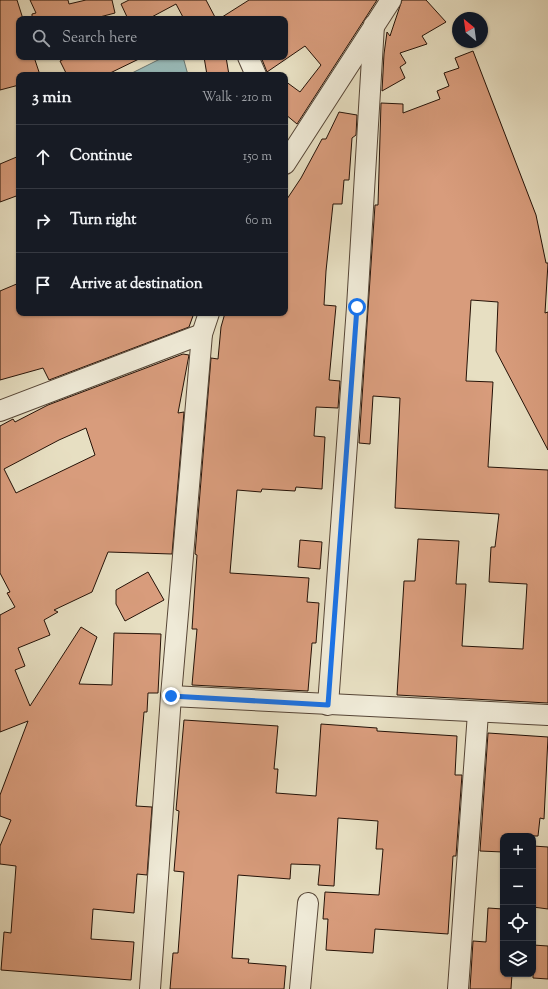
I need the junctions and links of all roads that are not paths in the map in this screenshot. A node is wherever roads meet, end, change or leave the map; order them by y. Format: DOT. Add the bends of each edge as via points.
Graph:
graph roads {
  1 [pos="391,0"];
  2 [pos="374,25"];
  3 [pos="249,60"];
  4 [pos="255,72"];
  5 [pos="288,159"];
  6 [pos="208,316"];
  7 [pos="202,334"];
  8 [pos="0,411"];
  9 [pos="171,696"];
  10 [pos="328,705"];
  11 [pos="478,712"];
  12 [pos="548,715"];
  13 [pos="308,903"];
  14 [pos="150,989"];
  15 [pos="300,989"];
  16 [pos="458,989"];
  1 -- 2 [label="street"];
  2 -- 5 [label="street"];
  2 -- 10 [label="street" via="357,307"];
  3 -- 4 [label="street"];
  6 -- 7 [label="street"];
  7 -- 8 [label="street"];
  7 -- 9 [label="street"];
  9 -- 10 [label="street"];
  9 -- 14 [label="street"];
  10 -- 11 [label="street"];
  11 -- 12 [label="street"];
  11 -- 16 [label="street"];
  13 -- 15 [label="street"];
}
